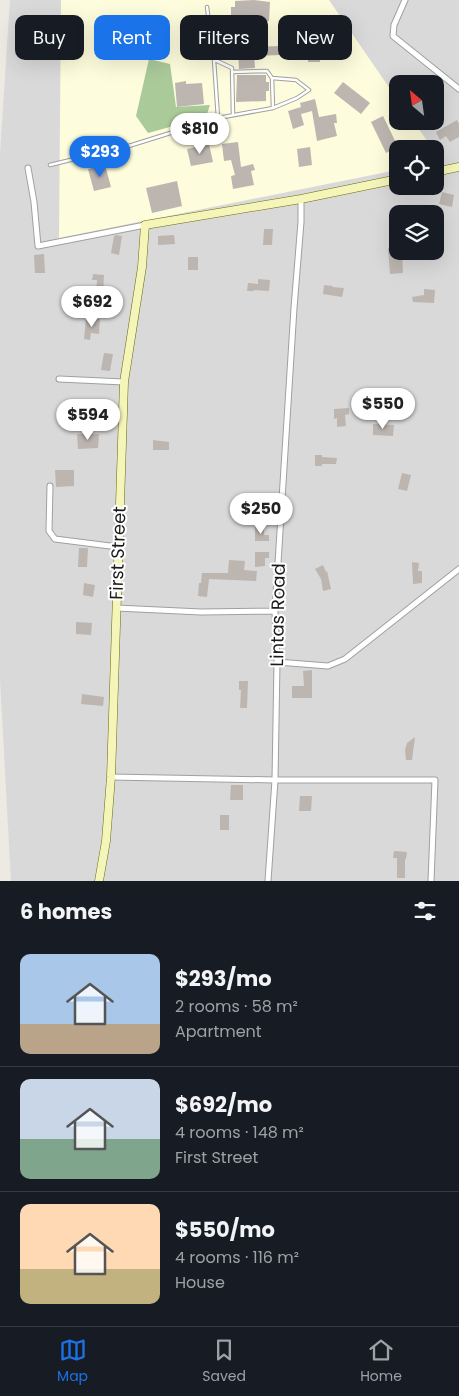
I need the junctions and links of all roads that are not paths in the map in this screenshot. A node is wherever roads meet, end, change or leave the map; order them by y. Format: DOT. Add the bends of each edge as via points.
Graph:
graph roads {
  1 [pos="405,0"];
  2 [pos="207,7"];
  3 [pos="208,15"];
  4 [pos="214,60"];
  5 [pos="232,72"];
  6 [pos="272,78"];
  7 [pos="459,89"];
  8 [pos="273,108"];
  9 [pos="233,114"];
  10 [pos="218,118"];
  11 [pos="50,165"];
  12 [pos="459,167"];
  13 [pos="28,168"];
  14 [pos="444,170"];
  15 [pos="389,181"];
  16 [pos="301,199"];
  17 [pos="145,225"];
  18 [pos="59,379"];
  19 [pos="124,382"];
  20 [pos="50,486"];
  21 [pos="118,547"];
  22 [pos="459,569"];
  23 [pos="116,608"];
  24 [pos="275,611"];
  25 [pos="277,662"];
  26 [pos="111,777"];
  27 [pos="275,780"];
  28 [pos="99,881"];
  29 [pos="268,881"];
  30 [pos="431,881"];
  1 -- 7 [label="street" via="394,25 394,36"];
  2 -- 3 [label="lane"];
  4 -- 5 [label="lane" via="232,68"];
  4 -- 10 [label="lane"];
  5 -- 6 [label="lane" via="267,71"];
  5 -- 9 [label="lane"];
  6 -- 8 [label="lane"];
  6 -- 8 [label="lane" via="296,80 309,90"];
  8 -- 9 [label="lane"];
  9 -- 10 [label="lane"];
  10 -- 11 [label="lane"];
  12 -- 14 [label="street"];
  13 -- 17 [label="street" via="38,246"];
  15 -- 16 [label="street"];
  16 -- 17 [label="street"];
  16 -- 24 [label="street, Lintas Road"];
  17 -- 19 [label="street, First Street" via="142,267"];
  18 -- 19 [label="street"];
  19 -- 21 [label="street, First Street"];
  20 -- 21 [label="street" via="50,531 55,539"];
  21 -- 23 [label="street, First Street"];
  22 -- 25 [label="street" via="345,659 328,666"];
  23 -- 24 [label="street"];
  23 -- 26 [label="street, First Street"];
  24 -- 25 [label="street, Lintas Road"];
  25 -- 27 [label="street, Lintas Road"];
  26 -- 27 [label="street"];
  26 -- 28 [label="street, First Street"];
  27 -- 29 [label="street, Lintas Road"];
  27 -- 30 [label="street" via="435,780"];
}
